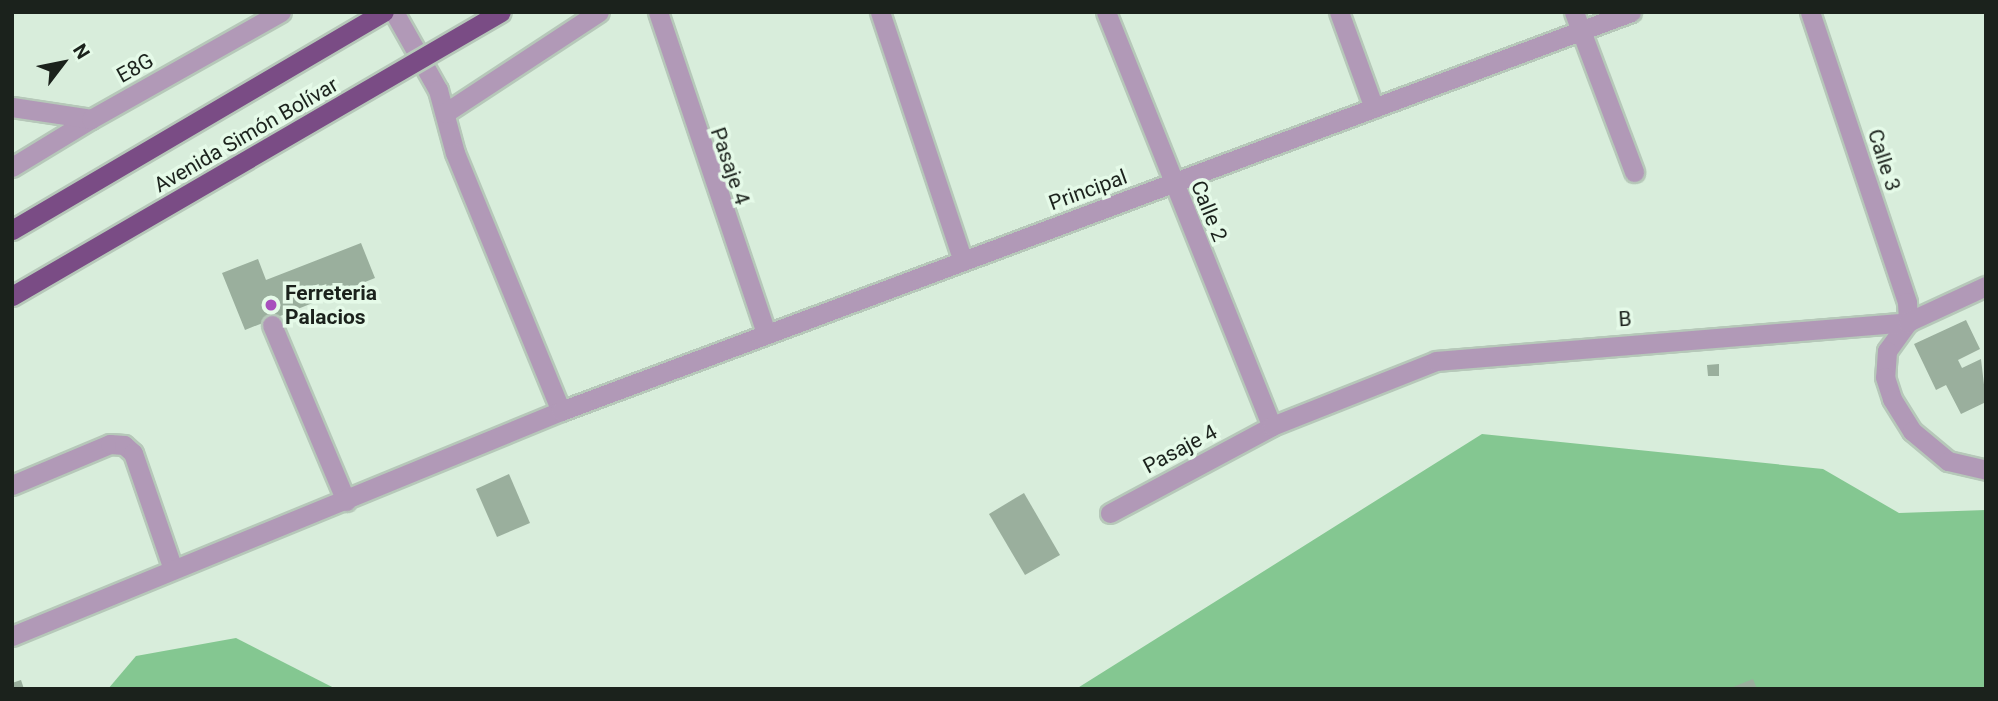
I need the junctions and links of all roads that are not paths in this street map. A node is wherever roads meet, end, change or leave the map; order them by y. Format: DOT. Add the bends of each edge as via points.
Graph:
graph roads {
  1 [pos="281,12"];
  2 [pos="384,12"];
  3 [pos="394,12"];
  4 [pos="501,12"];
  5 [pos="599,12"];
  6 [pos="658,12"];
  7 [pos="880,12"];
  8 [pos="1106,12"];
  9 [pos="1339,12"];
  10 [pos="1573,12"];
  11 [pos="1631,12"];
  12 [pos="1810,12"];
  13 [pos="1580,31"];
  14 [pos="12,107"];
  15 [pos="1374,108"];
  16 [pos="445,113"];
  17 [pos="91,119"];
  18 [pos="12,167"];
  19 [pos="1634,172"];
  20 [pos="1173,183"];
  21 [pos="12,230"];
  22 [pos="963,261"];
  23 [pos="1986,286"];
  24 [pos="12,296"];
  25 [pos="1908,322"];
  26 [pos="272,325"];
  27 [pos="766,332"];
  28 [pos="561,411"];
  29 [pos="1272,426"];
  30 [pos="1986,470"];
  31 [pos="12,485"];
  32 [pos="346,500"];
  33 [pos="1110,513"];
  34 [pos="173,569"];
  35 [pos="12,636"];
  1 -- 17 [label="street, E8G"];
  2 -- 21 [label="highway, Avenida Simón Bolívar"];
  3 -- 16 [label="street"];
  4 -- 24 [label="highway, Avenida Simón Bolívar, bridge"];
  5 -- 16 [label="street"];
  6 -- 27 [label="street, Pasaje 4"];
  7 -- 22 [label="street"];
  8 -- 20 [label="street, Calle 2"];
  9 -- 15 [label="street"];
  10 -- 13 [label="street"];
  11 -- 13 [label="street, Principal"];
  12 -- 25 [label="street, Calle 3" via="1907,302"];
  13 -- 15 [label="street, Principal"];
  13 -- 19 [label="street"];
  14 -- 17 [label="street"];
  15 -- 20 [label="street, Principal"];
  16 -- 28 [label="street" via="455,153"];
  17 -- 18 [label="street, E8G"];
  20 -- 22 [label="street, Principal"];
  20 -- 29 [label="street, Calle 2"];
  22 -- 27 [label="street, Principal"];
  23 -- 25 [label="street, B"];
  25 -- 29 [label="street, B" via="1436,361"];
  25 -- 30 [label="street" via="1887,351 1885,377 1892,399 1912,431 1948,461"];
  26 -- 32 [label="street"];
  27 -- 28 [label="street, Principal"];
  28 -- 32 [label="street, Principal"];
  29 -- 33 [label="street, Pasaje 4"];
  31 -- 34 [label="street" via="110,444 124,445 133,453"];
  32 -- 34 [label="street, Principal"];
  34 -- 35 [label="street, Principal"];
}
